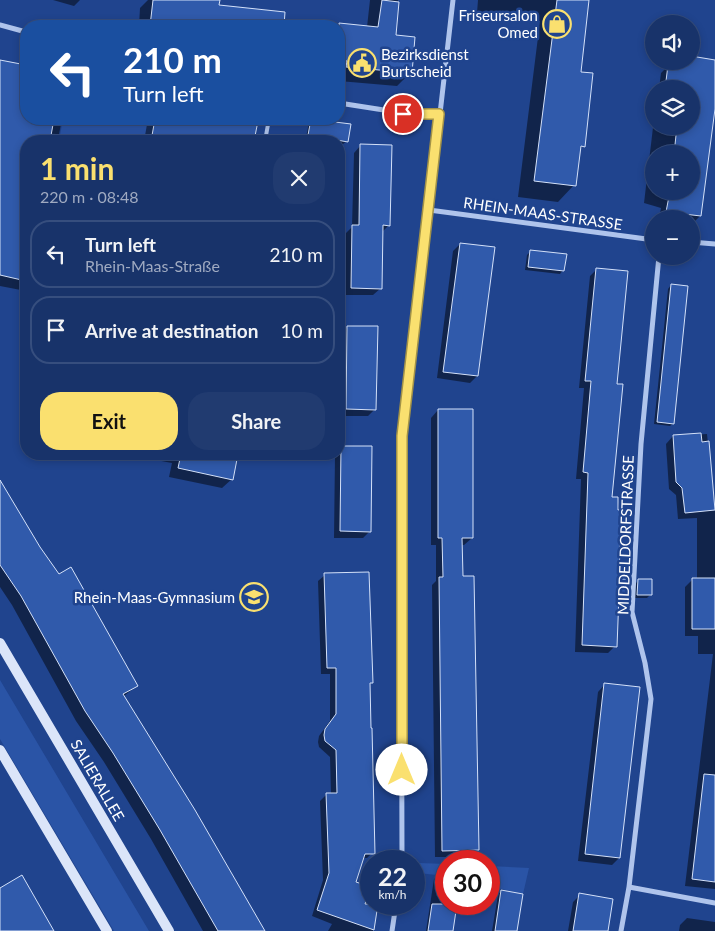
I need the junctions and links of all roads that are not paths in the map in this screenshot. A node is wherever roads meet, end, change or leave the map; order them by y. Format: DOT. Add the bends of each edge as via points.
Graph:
graph roads {
  1 [pos="453,0"];
  2 [pos="0,25"];
  3 [pos="20,30"];
  4 [pos="345,104"];
  5 [pos="439,114"];
  6 [pos="429,210"];
  7 [pos="645,239"];
  8 [pos="700,243"];
  9 [pos="715,244"];
  10 [pos="658,265"];
  11 [pos="0,643"];
  12 [pos="0,750"];
  13 [pos="402,850"];
  14 [pos="629,887"];
  15 [pos="715,903"];
  16 [pos="394,915"];
  17 [pos="107,931"];
  18 [pos="169,931"];
  19 [pos="392,931"];
  20 [pos="621,931"];
  1 -- 5 [label="street"];
  2 -- 3 [label="street"];
  4 -- 5 [label="street" via="403,114"];
  5 -- 6 [label="street"];
  6 -- 7 [label="street, RHEIN-MAAS-STRASSE"];
  6 -- 13 [label="street" via="402,436"];
  8 -- 9 [label="street"];
  10 -- 14 [label="street, MIDDELDORFSTRASSE" via="641,444 632,612 646,663 651,699"];
  11 -- 18 [label="street, SALIERALLEE"];
  12 -- 17 [label="street"];
  14 -- 15 [label="street"];
  14 -- 20 [label="street, MIDDELDORFSTRASSE"];
  16 -- 19 [label="street"];
}
